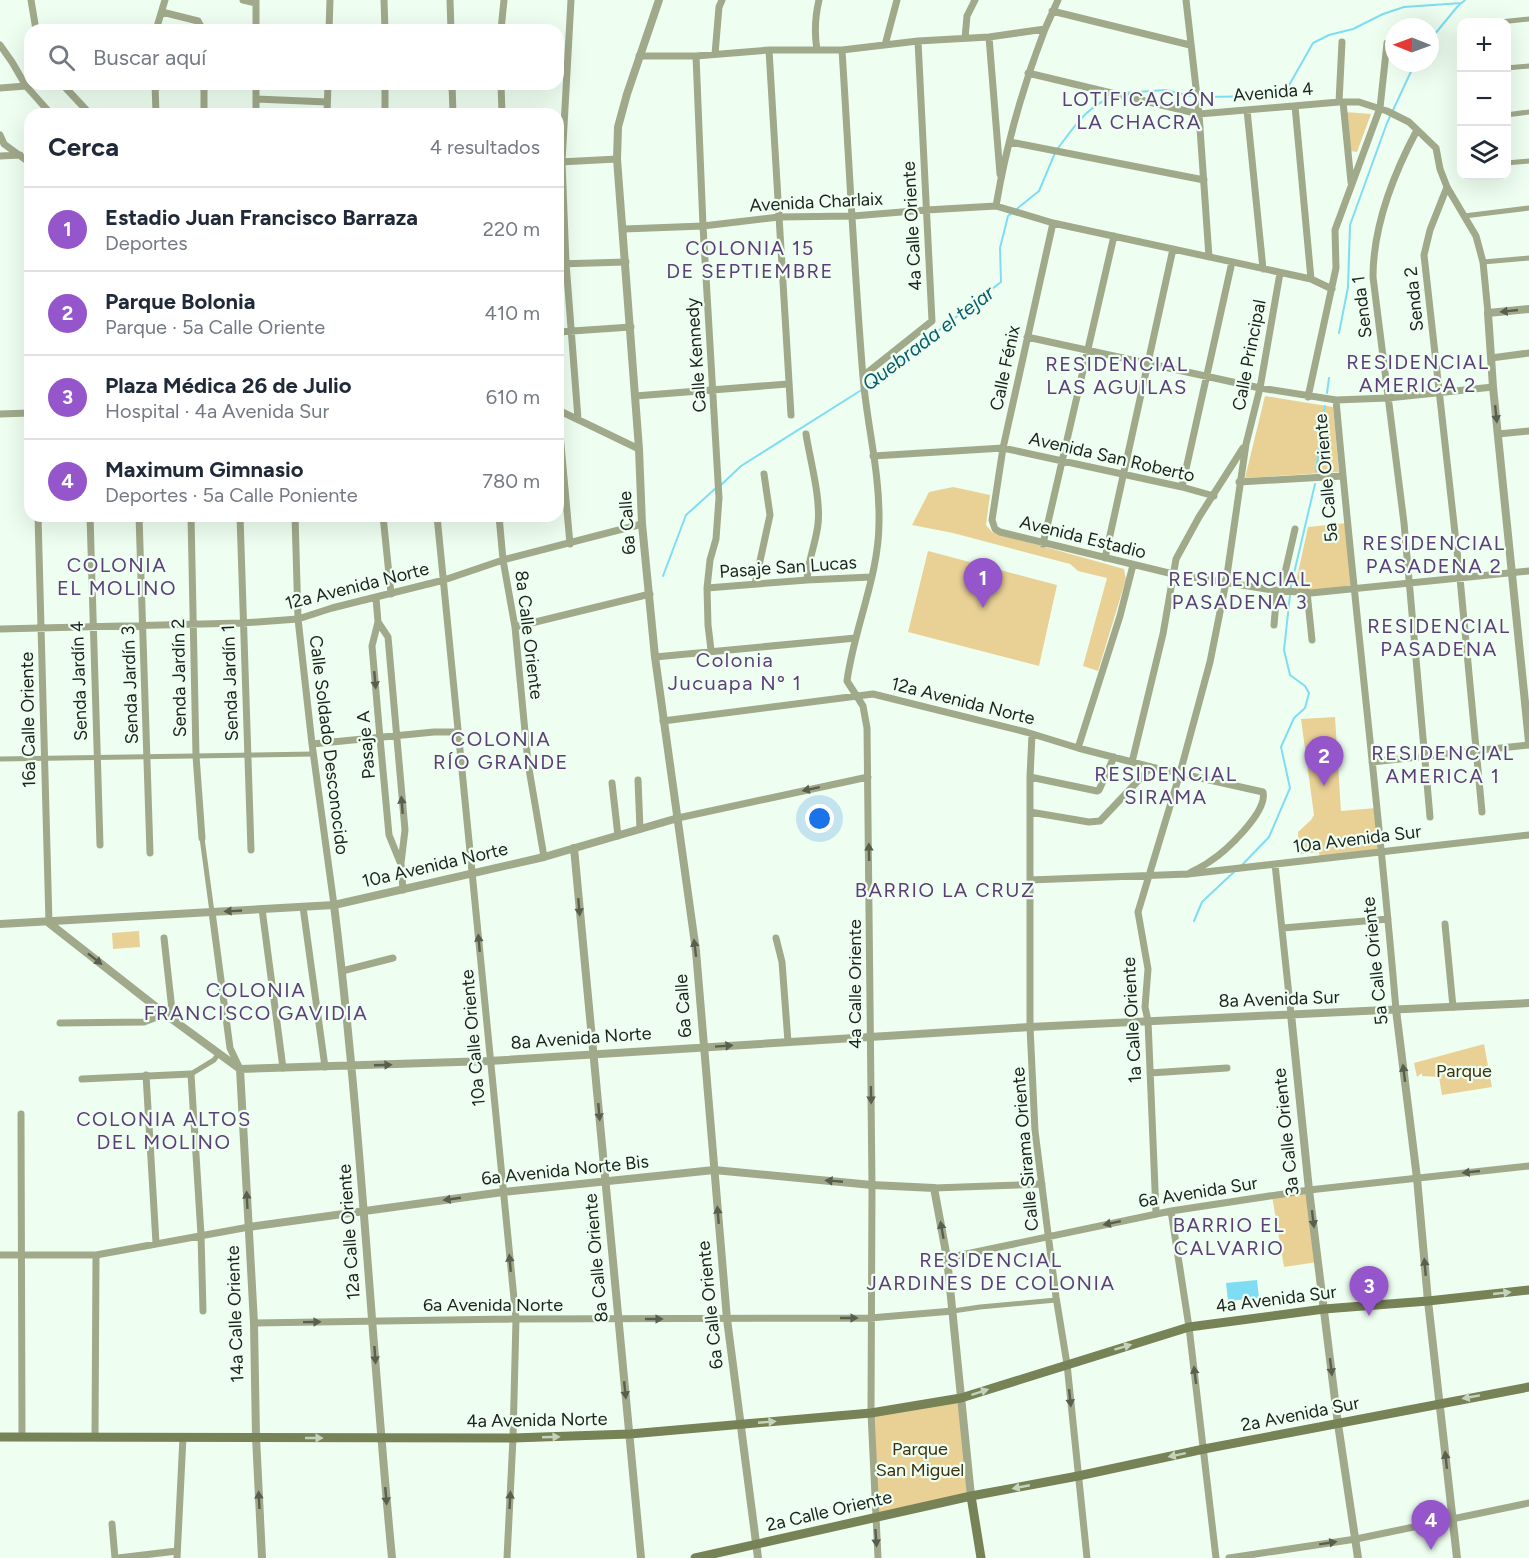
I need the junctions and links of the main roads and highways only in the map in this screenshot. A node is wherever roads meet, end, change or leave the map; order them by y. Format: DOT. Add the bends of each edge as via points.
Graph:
graph roads {
  1 [pos="1529,1290"];
  2 [pos="1067,1364"];
  3 [pos="1529,1387"];
  4 [pos="0,1437"];
  5 [pos="1078,1476"];
  6 [pos="971,1496"];
  7 [pos="695,1558"];
  8 [pos="981,1558"];
  2 -- 1 [label="main road, 4a Avenida Sur, one-way" via="1189,1327 1324,1309"];
  4 -- 2 [label="main road, 4a Avenida Norte, one-way" via="513,1438 630,1434 871,1413 961,1398"];
  3 -- 5 [label="main road, 2a Avenida Sur, one-way"];
  5 -- 6 [label="main road, 2a Calle Oriente, one-way"];
  6 -- 7 [label="main road, 2a Calle Oriente"];
  6 -- 8 [label="main road"];
}
